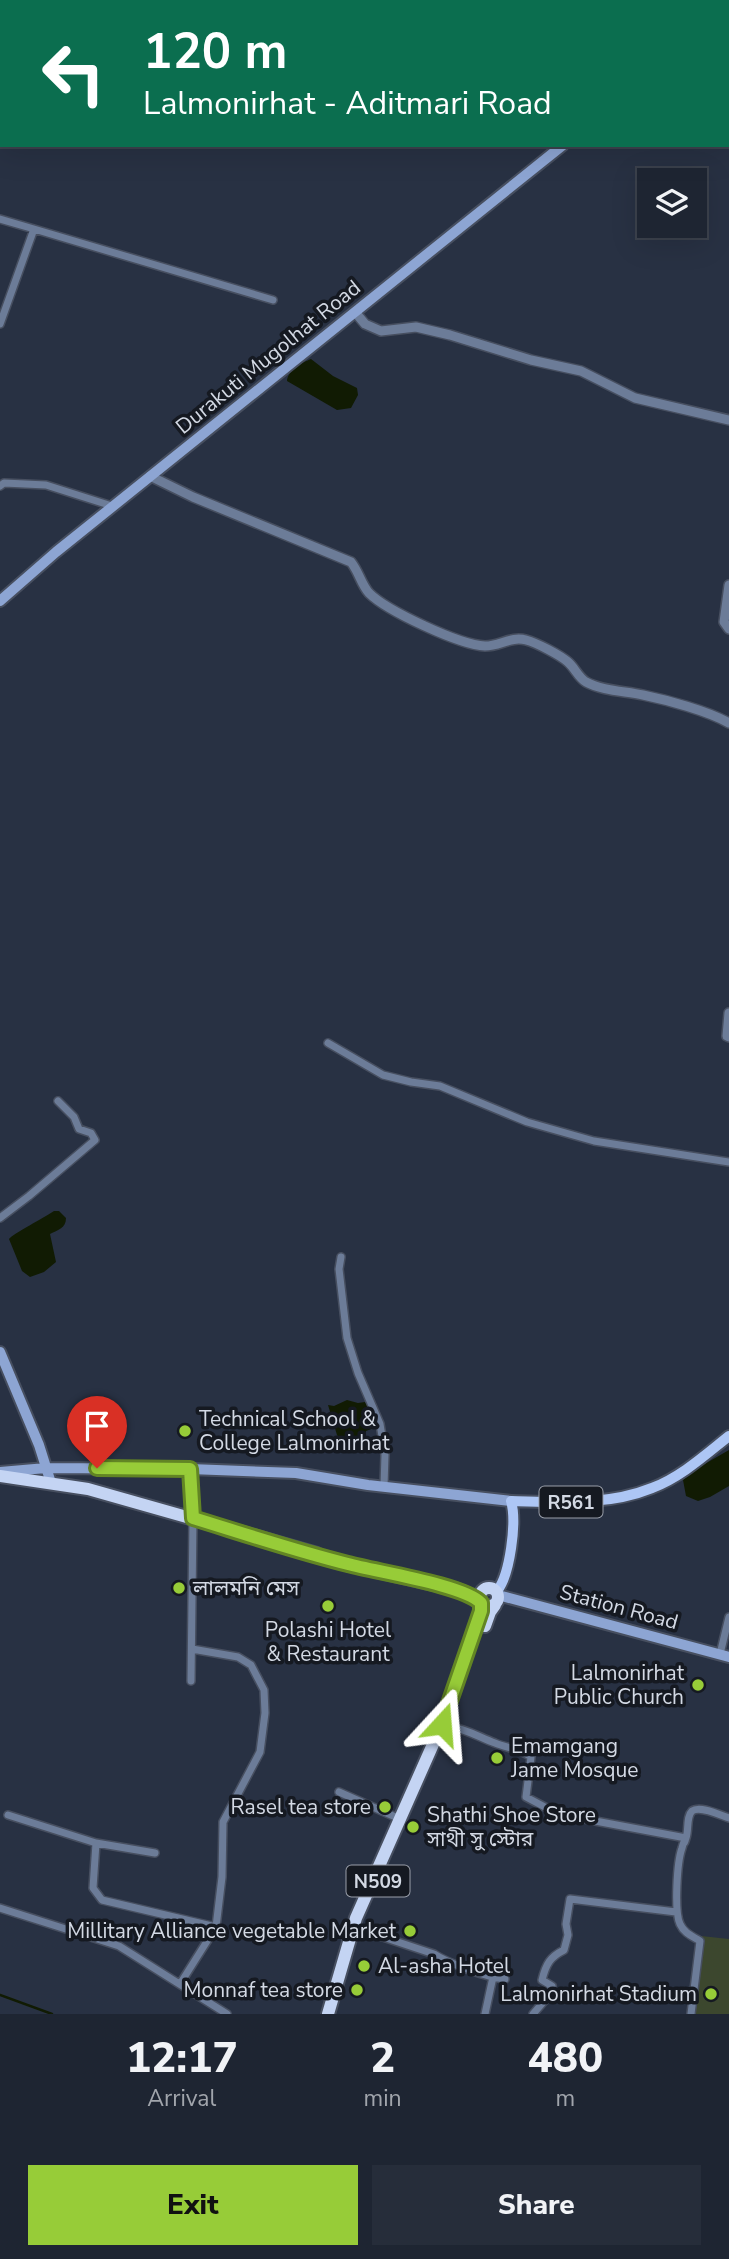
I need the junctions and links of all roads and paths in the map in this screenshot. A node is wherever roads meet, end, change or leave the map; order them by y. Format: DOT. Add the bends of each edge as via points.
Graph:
graph roads {
  1 [pos="561,147"];
  2 [pos="0,219"];
  3 [pos="34,229"];
  4 [pos="272,300"];
  5 [pos="355,312"];
  6 [pos="0,324"];
  7 [pos="729,420"];
  8 [pos="149,476"];
  9 [pos="0,486"];
  10 [pos="112,506"];
  11 [pos="729,585"];
  12 [pos="0,601"];
  13 [pos="729,629"];
  14 [pos="729,723"];
  15 [pos="729,1013"];
  16 [pos="729,1037"];
  17 [pos="328,1043"];
  18 [pos="58,1101"];
  19 [pos="729,1162"];
  20 [pos="0,1218"];
  21 [pos="341,1257"];
  22 [pos="0,1352"];
  23 [pos="729,1436"];
  24 [pos="46,1468"];
  25 [pos="190,1469"];
  26 [pos="0,1474"];
  27 [pos="51,1483"];
  28 [pos="384,1486"];
  29 [pos="511,1501"];
  30 [pos="193,1518"];
  31 [pos="490,1597"];
  32 [pos="729,1616"];
  33 [pos="192,1648"];
  34 [pos="724,1655"];
  35 [pos="191,1681"];
  36 [pos="448,1726"];
  37 [pos="339,1792"];
  38 [pos="8,1815"];
  39 [pos="729,1818"];
  40 [pos="400,1819"];
  41 [pos="686,1838"];
  42 [pos="96,1843"];
  43 [pos="155,1853"];
  44 [pos="0,1908"];
  45 [pos="676,1913"];
  46 [pos="215,1927"];
  47 [pos="359,1929"];
  48 [pos="493,1977"];
  49 [pos="505,1979"];
  50 [pos="180,1984"];
  51 [pos="227,2014"];
  52 [pos="328,2014"];
  53 [pos="335,2014"];
  54 [pos="485,2014"];
  55 [pos="533,2014"];
  56 [pos="691,2014"];
  1 -- 5 [label="main road, Durakuti Mugolhat Road"];
  2 -- 3 [label="street"];
  3 -- 4 [label="street"];
  3 -- 6 [label="street"];
  5 -- 7 [label="street" via="365,324 380,331 416,327 450,335 581,371 635,398"];
  5 -- 8 [label="main road, Durakuti Mugolhat Road"];
  8 -- 10 [label="main road, Durakuti Mugolhat Road"];
  8 -- 14 [label="street" via="351,562 375,598 427,626 485,646 511,638 526,640 569,663 586,682"];
  9 -- 10 [label="street" via="46,485"];
  10 -- 12 [label="main road, Durakuti Mugolhat Road"];
  11 -- 13 [label="street" via="724,622"];
  15 -- 16 [label="street"];
  17 -- 19 [label="street" via="383,1075 440,1086 527,1122 594,1141"];
  18 -- 20 [label="street" via="79,1129 91,1133 95,1140"];
  21 -- 28 [label="street" via="347,1338 380,1424"];
  22 -- 24 [label="main road"];
  23 -- 29 [label="main road, R561" via="693,1465 630,1496 587,1502"];
  24 -- 25 [label="main road"];
  24 -- 26 [label="main road"];
  24 -- 27 [label="main road"];
  25 -- 28 [label="main road" via="296,1473"];
  25 -- 30 [label="street"];
  26 -- 27 [label="highway"];
  27 -- 30 [label="highway"];
  28 -- 29 [label="main road"];
  29 -- 31 [label="main road, R561" via="511,1544 503,1583"];
  30 -- 31 [label="highway" via="346,1564"];
  30 -- 33 [label="street"];
  31 -- 34 [label="main road, Station Road"];
  31 -- 36 [label="highway, N509" via="489,1612"];
  31 -- 40 [label="highway, N509"];
  32 -- 34 [label="street"];
  33 -- 35 [label="street"];
  33 -- 46 [label="street" via="238,1657 251,1665 264,1690 260,1752 223,1822"];
  36 -- 41 [label="street" via="525,1752 531,1758 525,1791 532,1802 558,1814"];
  36 -- 47 [label="highway, N509"];
  37 -- 40 [label="street"];
  38 -- 42 [label="street"];
  39 -- 41 [label="street" via="694,1810"];
  40 -- 52 [label="highway, N509" via="356,1918"];
  41 -- 45 [label="street"];
  42 -- 43 [label="street"];
  42 -- 46 [label="street" via="93,1888 102,1900"];
  44 -- 50 [label="street" via="119,1946"];
  45 -- 55 [label="street" via="570,1899 564,1950 551,1956 546,1966 542,1980 552,1986"];
  45 -- 56 [label="street" via="685,1932 700,1941"];
  46 -- 50 [label="street"];
  47 -- 48 [label="street"];
  47 -- 53 [label="highway, N509"];
  48 -- 49 [label="street"];
  48 -- 54 [label="street"];
  50 -- 51 [label="street"];
}
